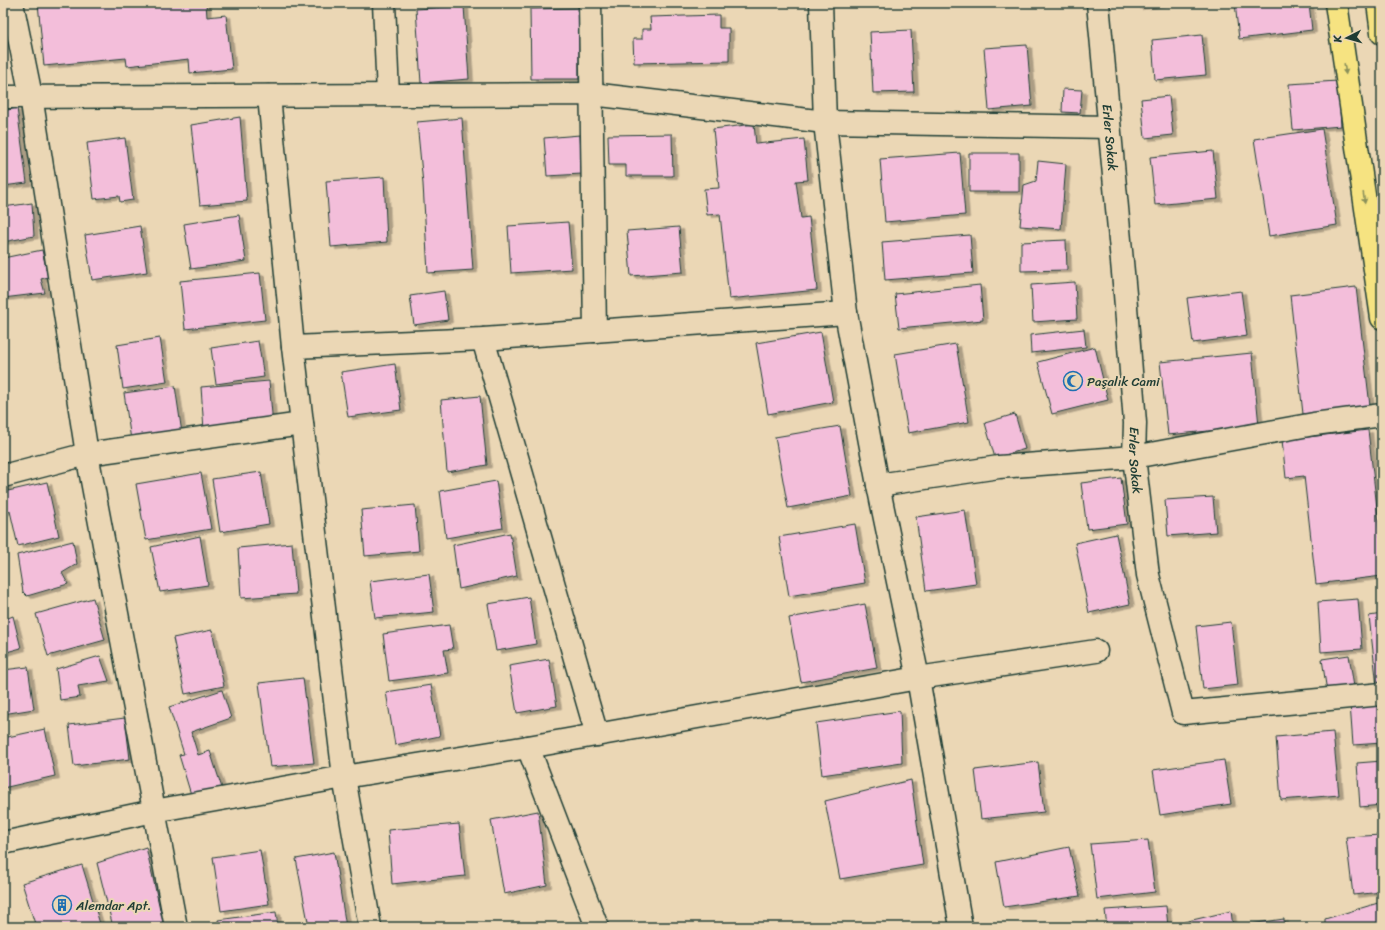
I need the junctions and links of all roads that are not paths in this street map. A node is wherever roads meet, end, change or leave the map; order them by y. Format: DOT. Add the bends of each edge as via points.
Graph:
graph roads {
  1 [pos="12,3"];
  2 [pos="384,3"];
  3 [pos="590,3"];
  4 [pos="821,3"];
  5 [pos="1098,3"];
  6 [pos="1336,3"];
  7 [pos="1378,3"];
  8 [pos="1382,33"];
  9 [pos="592,94"];
  10 [pos="388,95"];
  11 [pos="31,96"];
  12 [pos="269,96"];
  13 [pos="3,97"];
  14 [pos="825,122"];
  15 [pos="1109,127"];
  16 [pos="846,313"];
  17 [pos="1382,318"];
  18 [pos="595,331"];
  19 [pos="483,339"];
  20 [pos="293,347"];
  21 [pos="1382,415"];
  22 [pos="302,424"];
  23 [pos="87,454"];
  24 [pos="1134,457"];
  25 [pos="3,476"];
  26 [pos="878,485"];
  27 [pos="1096,651"];
  28 [pos="918,678"];
  29 [pos="1382,694"];
  30 [pos="597,735"];
  31 [pos="528,747"];
  32 [pos="344,777"];
  33 [pos="154,811"];
  34 [pos="3,843"];
  35 [pos="176,927"];
  36 [pos="370,927"];
  37 [pos="597,927"];
  38 [pos="961,927"];
  1 -- 11 [label="street"];
  2 -- 10 [label="street"];
  3 -- 9 [label="street"];
  4 -- 14 [label="street"];
  5 -- 15 [label="street, Erler Sokak"];
  6 -- 17 [label="main road, one-way"];
  7 -- 8 [label="main road"];
  9 -- 10 [label="street"];
  9 -- 14 [label="street"];
  9 -- 18 [label="street"];
  10 -- 12 [label="street"];
  11 -- 12 [label="street"];
  11 -- 13 [label="street"];
  11 -- 23 [label="street"];
  12 -- 20 [label="street"];
  14 -- 15 [label="street"];
  14 -- 16 [label="street"];
  15 -- 24 [label="street, Erler Sokak" via="1135,423"];
  16 -- 18 [label="street"];
  16 -- 26 [label="street"];
  18 -- 19 [label="street"];
  19 -- 20 [label="street"];
  19 -- 30 [label="street"];
  20 -- 22 [label="street"];
  21 -- 24 [label="street" via="1314,424"];
  22 -- 23 [label="street"];
  22 -- 32 [label="street"];
  23 -- 25 [label="street"];
  23 -- 33 [label="street"];
  24 -- 26 [label="street" via="999,467"];
  24 -- 29 [label="street, Erler Sokak" via="1148,575 1183,713"];
  26 -- 28 [label="street"];
  27 -- 28 [label="street"];
  28 -- 30 [label="street"];
  28 -- 38 [label="street"];
  30 -- 31 [label="street"];
  31 -- 32 [label="street"];
  31 -- 37 [label="street"];
  32 -- 33 [label="street"];
  32 -- 36 [label="street"];
  33 -- 34 [label="street"];
  33 -- 35 [label="street"];
}
